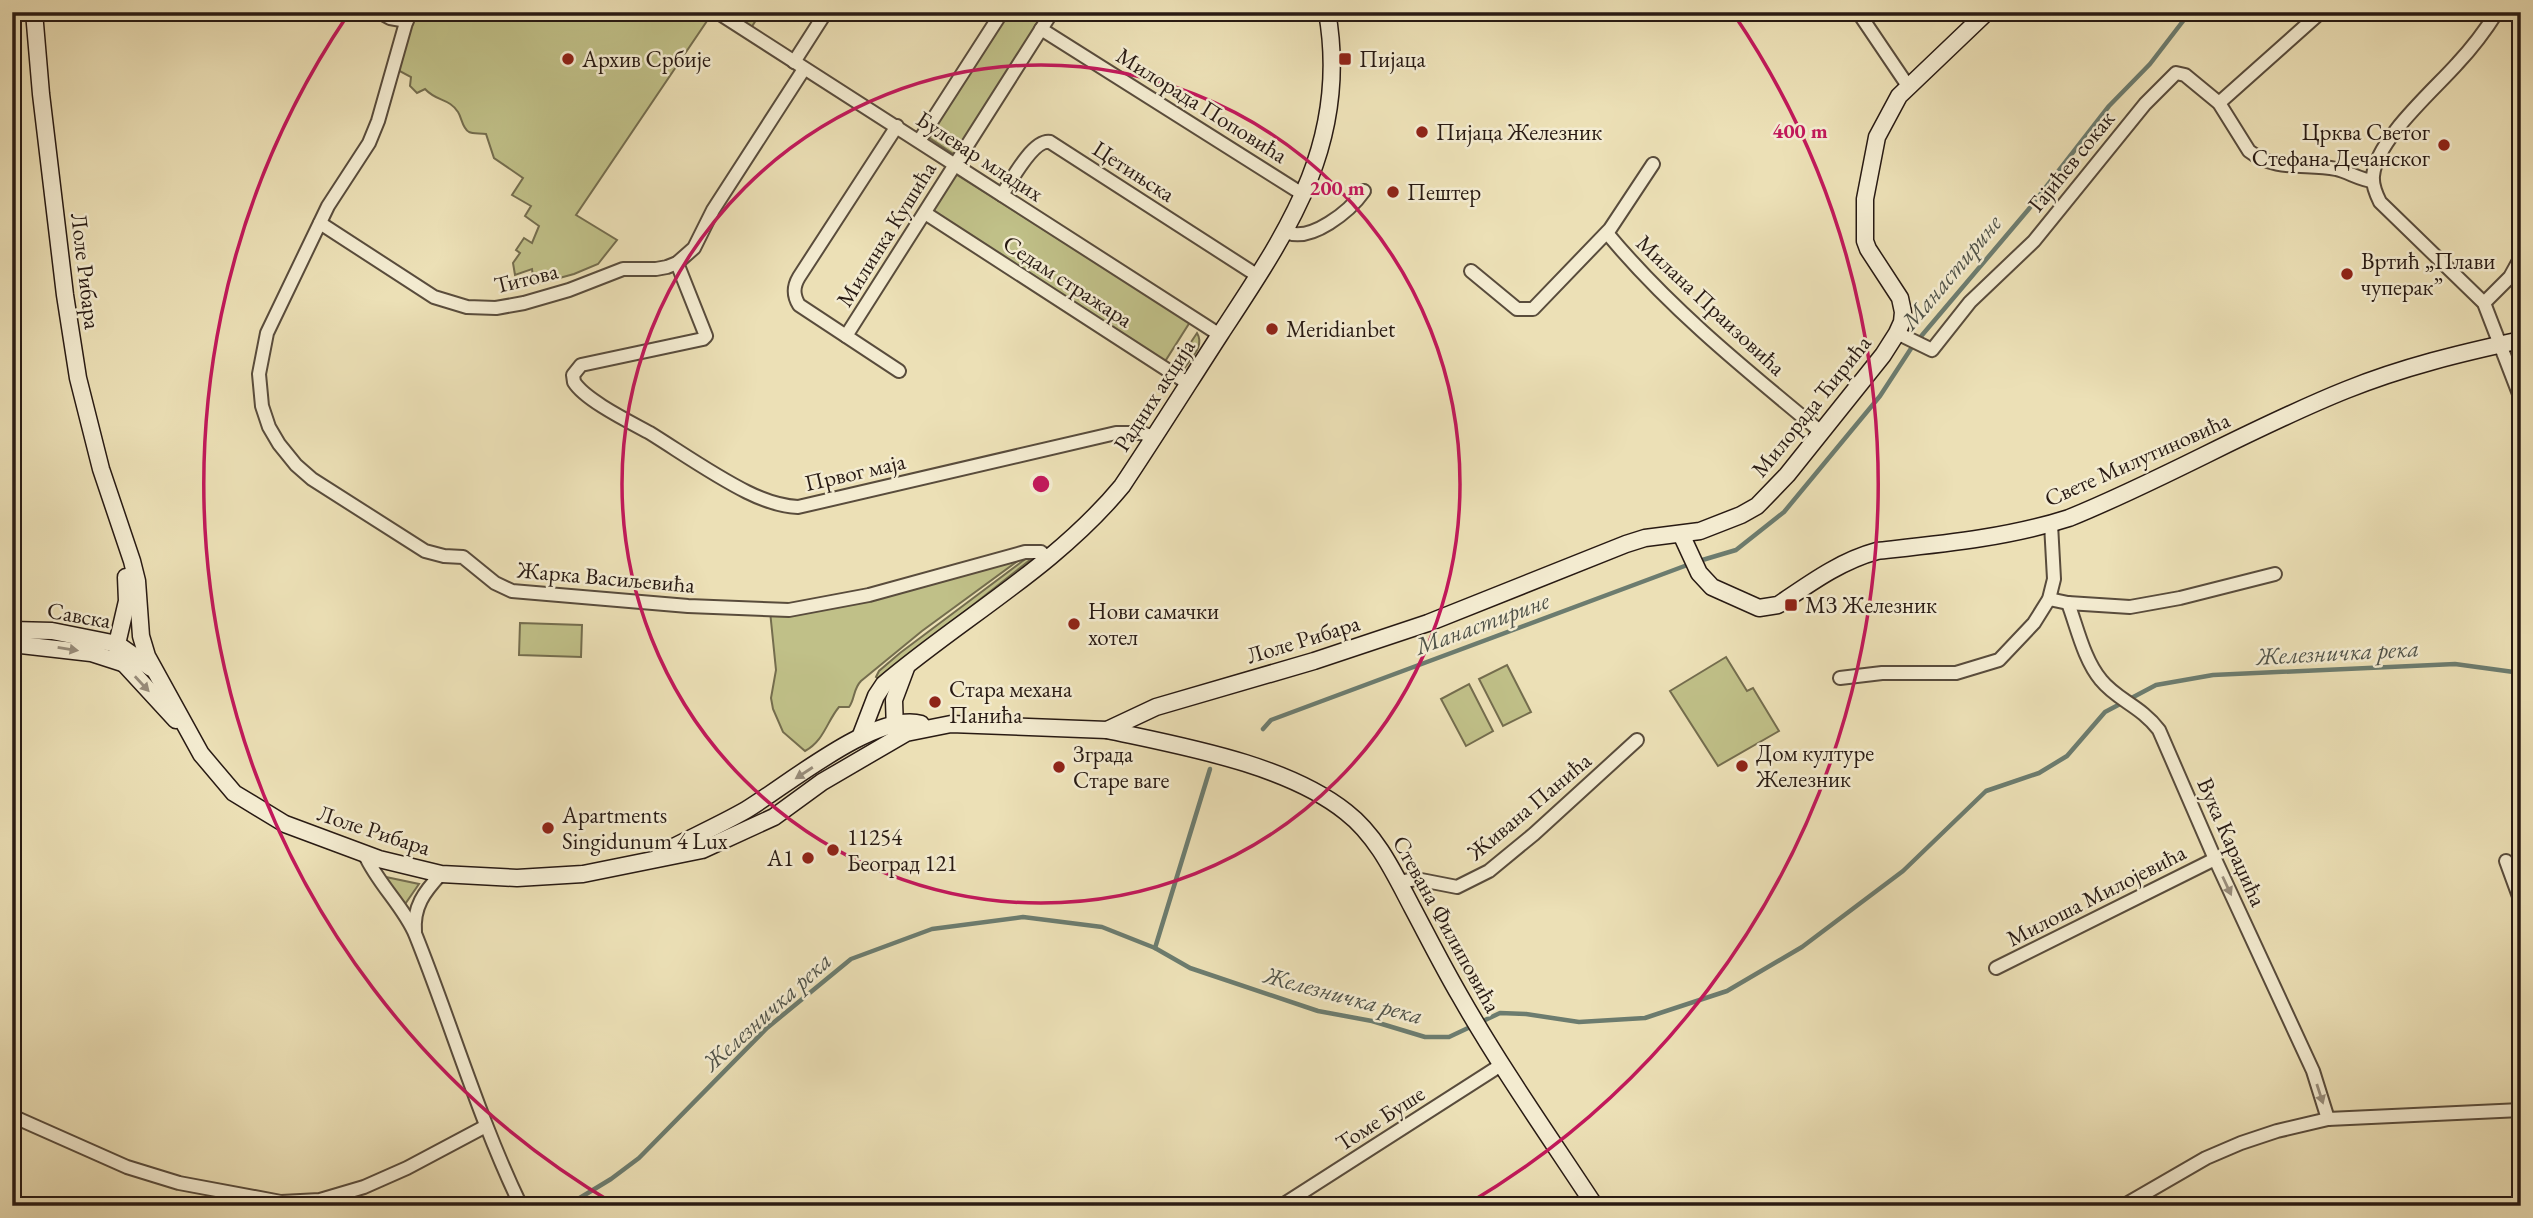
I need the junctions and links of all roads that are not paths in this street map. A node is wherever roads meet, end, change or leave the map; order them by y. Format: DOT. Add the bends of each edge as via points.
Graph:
graph roads {
  1 [pos="34,12"];
  2 [pos="379,12"];
  3 [pos="717,12"];
  4 [pos="826,12"];
  5 [pos="1002,12"];
  6 [pos="1052,12"];
  7 [pos="1327,12"];
  8 [pos="1858,12"];
  9 [pos="1987,12"];
  10 [pos="2321,12"];
  11 [pos="2497,12"];
  12 [pos="408,17"];
  13 [pos="1041,29"];
  14 [pos="799,65"];
  15 [pos="1908,86"];
  16 [pos="2219,103"];
  17 [pos="897,126"];
  18 [pos="919,141"];
  19 [pos="955,164"];
  20 [pos="1653,164"];
  21 [pos="2373,181"];
  22 [pos="1364,191"];
  23 [pos="1002,195"];
  24 [pos="1304,195"];
  25 [pos="925,214"];
  26 [pos="320,223"];
  27 [pos="1286,232"];
  28 [pos="1607,233"];
  29 [pos="2521,257"];
  30 [pos="677,263"];
  31 [pos="1471,271"];
  32 [pos="1258,276"];
  33 [pos="2484,303"];
  34 [pos="1220,335"];
  35 [pos="846,336"];
  36 [pos="1902,336"];
  37 [pos="2521,340"];
  38 [pos="2500,345"];
  39 [pos="899,371"];
  40 [pos="1189,383"];
  41 [pos="2521,398"];
  42 [pos="1821,432"];
  43 [pos="1154,437"];
  44 [pos="2051,524"];
  45 [pos="121,531"];
  46 [pos="1681,534"];
  47 [pos="1049,559"];
  48 [pos="2276,574"];
  49 [pos="2049,599"];
  50 [pos="2068,603"];
  51 [pos="12,630"];
  52 [pos="142,639"];
  53 [pos="12,644"];
  54 [pos="117,644"];
  55 [pos="128,659"];
  56 [pos="908,666"];
  57 [pos="153,669"];
  58 [pos="1840,678"];
  59 [pos="901,718"];
  60 [pos="929,727"];
  61 [pos="1107,730"];
  62 [pos="867,733"];
  63 [pos="190,734"];
  64 [pos="1637,740"];
  65 [pos="890,741"];
  66 [pos="365,855"];
  67 [pos="2215,859"];
  68 [pos="648,860"];
  69 [pos="2506,861"];
  70 [pos="441,874"];
  71 [pos="1399,882"];
  72 [pos="2521,902"];
  73 [pos="415,933"];
  74 [pos="1996,968"];
  75 [pos="1502,1065"];
  76 [pos="2521,1110"];
  77 [pos="12,1116"];
  78 [pos="2328,1119"];
  79 [pos="486,1126"];
  80 [pos="521,1206"];
  81 [pos="1281,1206"];
  82 [pos="1595,1206"];
  83 [pos="2123,1206"];
  1 -- 45 [label="main road, Лоле Рибара" via="78,378"];
  2 -- 12 [label="street" via="390,18"];
  3 -- 14 [label="street, Булевар младих"];
  4 -- 14 [label="street"];
  5 -- 18 [label="street"];
  6 -- 13 [label="street, Милинка Кушића"];
  7 -- 24 [label="main road, Радних акција" via="1329,102 1322,142"];
  8 -- 15 [label="street"];
  9 -- 15 [label="main road, Милорада Ћирића"];
  10 -- 16 [label="street"];
  11 -- 21 [label="street" via="2383,149"];
  12 -- 26 [label="street, Жарка Васиљевића" via="374,132"];
  13 -- 19 [label="street, Милинка Кушића"];
  13 -- 24 [label="street, Милорада Поповића"];
  14 -- 17 [label="street, Булевар младих"];
  14 -- 30 [label="street" via="694,247"];
  15 -- 36 [label="main road, Милорада Ћирића" via="1877,137 1863,219 1868,249 1900,298"];
  16 -- 21 [label="street, Гајићев сокак" via="2257,157"];
  16 -- 36 [label="street, Гајићев сокак" via="2185,75 2173,75 2099,157 2034,241 1970,303 1932,350"];
  17 -- 18 [label="street, Булевар младих"];
  17 -- 35 [label="street" via="794,285 799,305"];
  18 -- 19 [label="street, Булевар младих"];
  19 -- 23 [label="street, Булевар младих"];
  19 -- 25 [label="street, Милинка Кушића"];
  20 -- 28 [label="street"];
  21 -- 33 [label="street" via="2379,202"];
  22 -- 27 [label="street" via="1348,210 1321,227 1298,234"];
  23 -- 32 [label="street, Цетињска" via="1036,145 1051,142"];
  23 -- 34 [label="street, Булевар младих"];
  24 -- 27 [label="main road, Радних акција"];
  25 -- 35 [label="street, Милинка Кушића"];
  25 -- 40 [label="street, Седам стражара"];
  26 -- 30 [label="street, Титова" via="434,297 467,307 506,306 569,290 614,271 656,270"];
  26 -- 47 [label="street, Жарка Васиљевића" via="262,351 260,395 269,426 284,452 312,479 425,551 463,557 506,589 780,611 849,600 1025,552 1041,552"];
  27 -- 32 [label="main road, Радних акција"];
  28 -- 31 [label="street" via="1530,310 1517,309"];
  28 -- 42 [label="street, Милана Праизовића" via="1704,333"];
  29 -- 33 [label="street" via="2510,277"];
  30 -- 43 [label="street, Првог маја" via="706,336 581,365 573,375 575,385 716,474 783,506 798,507 1116,433"];
  32 -- 34 [label="main road, Радних акција"];
  33 -- 38 [label="street"];
  34 -- 40 [label="main road, Радних акција"];
  35 -- 39 [label="street"];
  36 -- 42 [label="main road, Милорада Ћирића"];
  37 -- 38 [label="main road, Свете Милутиновића"];
  38 -- 41 [label="street"];
  38 -- 44 [label="main road, Свете Милутиновића" via="2417,365 2347,389"];
  40 -- 43 [label="main road, Радних акција"];
  42 -- 46 [label="main road, Милорада Ћирића" via="1757,506 1725,522"];
  43 -- 47 [label="main road, Радних акција" via="1104,507"];
  44 -- 46 [label="main road, Свете Милутиновића" via="1864,554 1769,608 1737,600 1712,587 1699,573"];
  44 -- 49 [label="street" via="2054,579"];
  45 -- 52 [label="main road, Лоле Рибара" via="137,580"];
  45 -- 54 [label="main road, Лоле Рибара" via="127,601"];
  46 -- 61 [label="main road, Лоле Рибара" via="1626,544 1428,623 1156,707"];
  47 -- 56 [label="main road, Радних акција"];
  48 -- 50 [label="street" via="2130,607"];
  49 -- 50 [label="street"];
  49 -- 58 [label="street" via="2008,654 1990,664 1956,673"];
  50 -- 67 [label="street, Вука Караџића" via="2090,661 2106,685 2142,711 2158,730"];
  51 -- 54 [label="main road, Савска" via="52,631"];
  52 -- 55 [label="main road, Савска"];
  52 -- 57 [label="main road, Лоле Рибара"];
  53 -- 55 [label="main road, Савска, one-way"];
  54 -- 55 [label="main road, Лоле Рибара" via="118,657"];
  55 -- 57 [label="main road, Савска"];
  55 -- 63 [label="main road, Лоле Рибара, one-way"];
  56 -- 59 [label="main road" via="896,692"];
  56 -- 62 [label="main road, Радних акција" via="876,696"];
  57 -- 63 [label="main road, Лоле Рибара"];
  59 -- 60 [label="main road, Лоле Рибара"];
  59 -- 62 [label="main road"];
  59 -- 65 [label="main road"];
  60 -- 61 [label="main road, Лоле Рибара" via="958,723"];
  60 -- 65 [label="main road, Лоле Рибара"];
  61 -- 71 [label="main road, Стевана Филиповића" via="1230,760 1312,790 1357,821"];
  62 -- 65 [label="main road"];
  62 -- 68 [label="main road, one-way" via="743,811"];
  63 -- 66 [label="main road, Лоле Рибара" via="219,777 246,802 285,824"];
  64 -- 71 [label="street, Живана Панића" via="1489,871 1457,887 1416,879"];
  65 -- 68 [label="main road, Лоле Рибара" via="754,828 702,850"];
  66 -- 70 [label="main road, Лоле Рибара"];
  66 -- 73 [label="street"];
  67 -- 74 [label="street, Милоша Милојевића"];
  67 -- 78 [label="street, Вука Караџића, one-way" via="2308,1060"];
  68 -- 70 [label="main road, Лоле Рибара" via="565,876"];
  69 -- 72 [label="street"];
  70 -- 73 [label="street" via="418,904"];
  71 -- 75 [label="main road, Стевана Филиповића"];
  73 -- 79 [label="street"];
  75 -- 81 [label="street, Томе Буше"];
  75 -- 82 [label="main road, Стевана Филиповића"];
  76 -- 78 [label="street"];
  77 -- 79 [label="street" via="127,1167 281,1202 320,1200 364,1187"];
  78 -- 83 [label="street" via="2241,1143"];
  79 -- 80 [label="street"];
}
